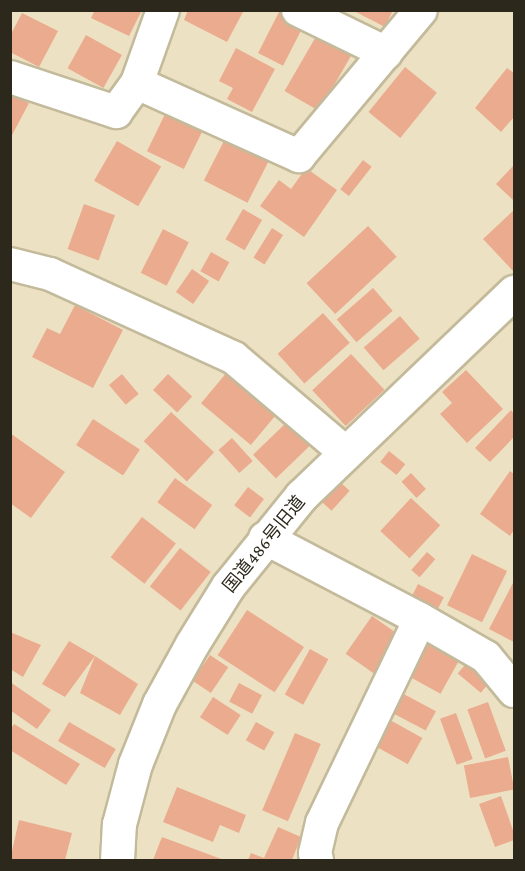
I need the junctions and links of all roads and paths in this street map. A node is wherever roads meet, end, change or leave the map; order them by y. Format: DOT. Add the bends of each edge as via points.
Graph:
graph roads {
  1 [pos="164,10"];
  2 [pos="298,10"];
  3 [pos="421,10"];
  4 [pos="386,53"];
  5 [pos="10,77"];
  6 [pos="137,83"];
  7 [pos="10,264"];
  8 [pos="514,292"];
  9 [pos="345,452"];
  10 [pos="265,538"];
  11 [pos="420,619"];
  12 [pos="514,691"];
  13 [pos="117,861"];
  14 [pos="317,861"];
  1 -- 6 [label="street"];
  2 -- 4 [label="street"];
  3 -- 4 [label="street"];
  4 -- 6 [label="street" via="299,156"];
  5 -- 6 [label="street" via="116,112"];
  7 -- 9 [label="street" via="50,274 234,358"];
  8 -- 9 [label="street, 国道486号旧道"];
  9 -- 10 [label="street, 国道486号旧道"];
  10 -- 11 [label="street"];
  10 -- 13 [label="street, 国道486号旧道" via="228,586 159,704 135,764 119,824"];
  11 -- 12 [label="street" via="486,657"];
  11 -- 14 [label="street" via="322,823 315,853"];
}
